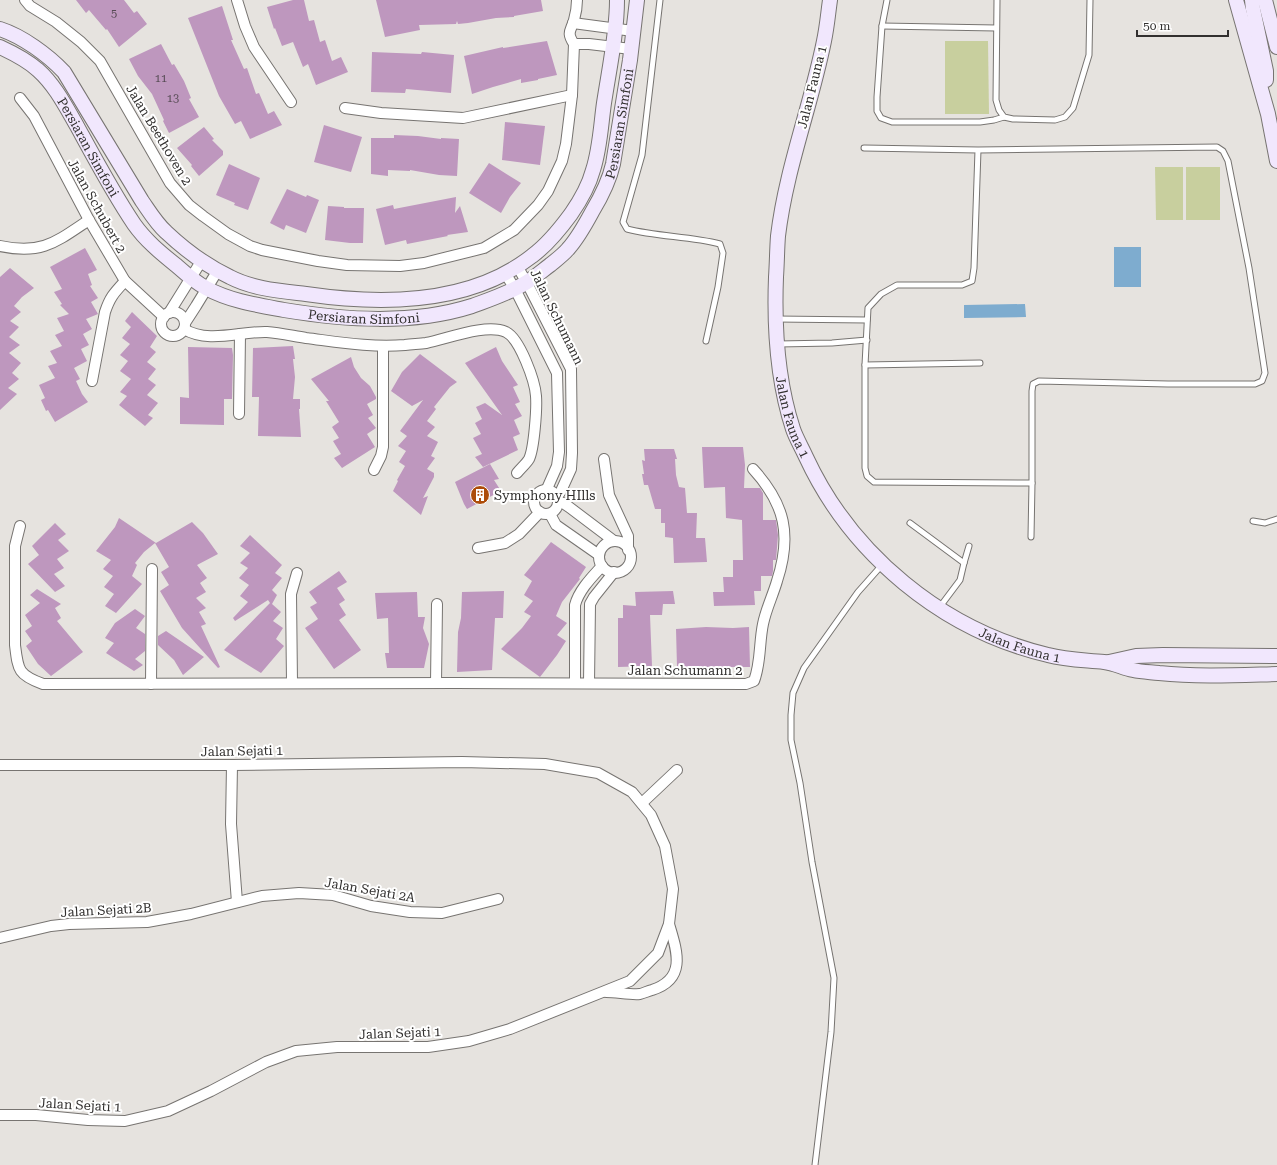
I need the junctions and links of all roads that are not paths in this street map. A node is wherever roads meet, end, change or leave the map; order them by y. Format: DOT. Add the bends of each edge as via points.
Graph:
graph roads {
  1 [pos="25,0"];
  2 [pos="237,0"];
  3 [pos="577,0"];
  4 [pos="617,0"];
  5 [pos="637,0"];
  6 [pos="660,0"];
  7 [pos="830,0"];
  8 [pos="887,0"];
  9 [pos="997,0"];
  10 [pos="1090,0"];
  11 [pos="1236,0"];
  12 [pos="1261,0"];
  13 [pos="573,23"];
  14 [pos="882,26"];
  15 [pos="614,28"];
  16 [pos="996,28"];
  17 [pos="0,29"];
  18 [pos="633,31"];
  19 [pos="574,44"];
  20 [pos="612,46"];
  21 [pos="0,47"];
  22 [pos="1277,47"];
  23 [pos="631,49"];
  24 [pos="1263,94"];
  25 [pos="572,95"];
  26 [pos="20,98"];
  27 [pos="291,102"];
  28 [pos="345,108"];
  29 [pos="1004,117"];
  30 [pos="864,148"];
  31 [pos="978,150"];
  32 [pos="1277,161"];
  33 [pos="89,220"];
  34 [pos="0,246"];
  35 [pos="202,260"];
  36 [pos="218,270"];
  37 [pos="511,270"];
  38 [pos="191,278"];
  39 [pos="125,281"];
  40 [pos="521,286"];
  41 [pos="207,288"];
  42 [pos="166,315"];
  43 [pos="775,319"];
  44 [pos="867,320"];
  45 [pos="184,326"];
  46 [pos="240,334"];
  47 [pos="867,340"];
  48 [pos="706,341"];
  49 [pos="777,344"];
  50 [pos="383,346"];
  51 [pos="980,363"];
  52 [pos="865,365"];
  53 [pos="92,381"];
  54 [pos="239,414"];
  55 [pos="604,460"];
  56 [pos="753,469"];
  57 [pos="374,470"];
  58 [pos="517,473"];
  59 [pos="1032,483"];
  60 [pos="546,491"];
  61 [pos="557,500"];
  62 [pos="545,513"];
  63 [pos="1277,519"];
  64 [pos="1253,520"];
  65 [pos="910,523"];
  66 [pos="20,526"];
  67 [pos="1031,537"];
  68 [pos="614,541"];
  69 [pos="969,546"];
  70 [pos="478,548"];
  71 [pos="628,550"];
  72 [pos="599,555"];
  73 [pos="964,563"];
  74 [pos="882,565"];
  75 [pos="602,566"];
  76 [pos="152,569"];
  77 [pos="297,572"];
  78 [pos="614,572"];
  79 [pos="437,604"];
  80 [pos="590,604"];
  81 [pos="575,605"];
  82 [pos="938,608"];
  83 [pos="1275,655"];
  84 [pos="1106,662"];
  85 [pos="1277,674"];
  86 [pos="292,683"];
  87 [pos="436,683"];
  88 [pos="582,683"];
  89 [pos="151,684"];
  90 [pos="0,765"];
  91 [pos="232,765"];
  92 [pos="677,770"];
  93 [pos="642,803"];
  94 [pos="498,899"];
  95 [pos="237,902"];
  96 [pos="669,924"];
  97 [pos="0,938"];
  98 [pos="604,992"];
  99 [pos="0,1115"];
  100 [pos="815,1165"];
  1 -- 25 [label="street, Jalan Beethoven 2" via="81,42 100,61 170,183 189,205 250,246 283,255 347,265 400,266 424,263 484,248 514,230 548,191 566,144"];
  2 -- 27 [label="street" via="254,47"];
  3 -- 13 [label="street"];
  4 -- 15 [label="street, Persiaran Simfoni"];
  5 -- 18 [label="street, Persiaran Simfoni"];
  6 -- 48 [label="lane" via="642,155 623,222 627,229 640,232 720,244 724,253"];
  7 -- 43 [label="street, Jalan Fauna 1" via="824,41 787,189 778,236"];
  8 -- 14 [label="lane"];
  9 -- 16 [label="lane"];
  10 -- 29 [label="lane" via="1089,55 1073,108 1065,117 1056,120 1013,120"];
  11 -- 24 [label="street"];
  12 -- 22 [label="street"];
  12 -- 24 [label="street" via="1252,9 1266,72"];
  13 -- 15 [label="street"];
  13 -- 19 [label="street, Jalan Beethoven 2" via="569,37"];
  14 -- 16 [label="lane"];
  14 -- 29 [label="lane" via="877,111 881,118 892,122 980,122"];
  15 -- 18 [label="street"];
  15 -- 20 [label="street, Persiaran Simfoni"];
  16 -- 29 [label="lane" via="996,100"];
  17 -- 35 [label="street, Persiaran Simfoni" via="24,41 52,60 64,72 153,216 165,231"];
  18 -- 23 [label="street, Persiaran Simfoni"];
  19 -- 20 [label="street"];
  19 -- 25 [label="street, Jalan Beethoven 2"];
  20 -- 23 [label="street"];
  20 -- 37 [label="street, Persiaran Simfoni" via="594,169 585,189 571,213 552,237 533,256"];
  21 -- 38 [label="street, Persiaran Simfoni" via="38,70 52,85 136,226 152,245"];
  23 -- 40 [label="street, Persiaran Simfoni" via="613,164 603,193 582,232 567,251"];
  24 -- 32 [label="street"];
  25 -- 28 [label="street" via="463,118"];
  26 -- 33 [label="street, Jalan Schubert 2" via="34,116"];
  30 -- 31 [label="lane"];
  31 -- 44 [label="lane" via="972,280 962,284 897,285 881,294 868,308"];
  31 -- 59 [label="lane" via="1217,147 1224,151 1248,268 1265,372 1262,380 1255,384 1039,381 1033,384 1032,391"];
  33 -- 34 [label="street" via="47,246"];
  33 -- 39 [label="street, Jalan Schubert 2"];
  35 -- 36 [label="street, Persiaran Simfoni"];
  35 -- 38 [label="street"];
  36 -- 37 [label="street, Persiaran Simfoni" via="231,278 254,286 326,297 361,299 425,298 476,286"];
  36 -- 41 [label="street"];
  37 -- 40 [label="street, Jalan Schumann"];
  38 -- 41 [label="street, Persiaran Simfoni"];
  38 -- 42 [label="street"];
  39 -- 42 [label="street, Jalan Schubert 2"];
  39 -- 53 [label="street" via="111,296 108,304"];
  40 -- 41 [label="street, Persiaran Simfoni" via="501,296 432,316 375,319 341,318 253,305"];
  40 -- 60 [label="street, Jalan Schumann" via="557,373 557,466"];
  40 -- 61 [label="street, Jalan Schumann" via="571,370 571,469"];
  41 -- 45 [label="street"];
  42 -- 45 [label="street" via="178,314 182,317"];
  42 -- 45 [label="street" via="161,327 165,334 176,336 182,332"];
  43 -- 44 [label="lane"];
  43 -- 49 [label="street, Jalan Fauna 1"];
  44 -- 47 [label="lane"];
  45 -- 46 [label="street" via="190,333 209,336"];
  46 -- 50 [label="street" via="267,332"];
  46 -- 54 [label="street"];
  47 -- 49 [label="lane"];
  47 -- 52 [label="lane"];
  49 -- 74 [label="street, Jalan Fauna 1" via="781,387 794,430 817,482 843,520"];
  50 -- 57 [label="street" via="383,447"];
  50 -- 58 [label="street" via="426,343 490,329 507,333 523,356 536,390 532,450 529,459"];
  51 -- 52 [label="lane"];
  52 -- 59 [label="lane" via="865,468 874,482"];
  55 -- 71 [label="street" via="609,495 628,536"];
  56 -- 88 [label="street, Jalan Schumann 2" via="766,483 779,507 784,521 785,544 778,580 762,626 754,681 746,684"];
  59 -- 67 [label="lane"];
  60 -- 61 [label="street" via="552,492"];
  60 -- 62 [label="street, Jalan Schumann" via="540,492 535,498 535,506"];
  61 -- 62 [label="street, Jalan Schumann" via="556,510"];
  61 -- 68 [label="street"];
  62 -- 70 [label="street, Jalan Schumann" via="505,543"];
  62 -- 72 [label="street" via="556,525"];
  63 -- 64 [label="lane" via="1266,523"];
  65 -- 73 [label="lane"];
  66 -- 89 [label="street" via="15,546 15,645 19,669 30,679 43,684"];
  68 -- 71 [label="street" via="624,544"];
  68 -- 72 [label="street" via="602,546"];
  69 -- 73 [label="lane"];
  71 -- 78 [label="street" via="630,557 627,567"];
  72 -- 75 [label="street"];
  73 -- 82 [label="lane" via="960,580"];
  74 -- 82 [label="street, Jalan Fauna 1"];
  74 -- 100 [label="lane" via="858,592 804,668 793,693 791,740 834,978 831,1032"];
  75 -- 78 [label="street"];
  75 -- 81 [label="street" via="580,592"];
  76 -- 89 [label="street"];
  77 -- 86 [label="street" via="291,594"];
  78 -- 80 [label="street"];
  79 -- 87 [label="street"];
  80 -- 81 [label="street"];
  80 -- 88 [label="street"];
  81 -- 88 [label="street"];
  82 -- 84 [label="street, Jalan Fauna 1" via="972,628 1024,648 1047,655"];
  83 -- 84 [label="street, Jalan Fauna 1" via="1143,655"];
  84 -- 85 [label="street, Jalan Fauna 1" via="1134,670 1163,674"];
  86 -- 87 [label="street"];
  86 -- 89 [label="street"];
  87 -- 88 [label="street"];
  90 -- 91 [label="street, Jalan Sejati 1"];
  91 -- 93 [label="street, Jalan Sejati 1" via="462,762 545,764 598,773 632,792"];
  91 -- 95 [label="street" via="231,824"];
  92 -- 93 [label="street"];
  93 -- 96 [label="street, Jalan Sejati 1" via="651,815 664,846 673,890"];
  94 -- 95 [label="street, Jalan Sejati 2A" via="442,913 410,912 333,895 299,893 262,896"];
  95 -- 97 [label="street, Jalan Sejati 2B" via="147,922 69,924"];
  96 -- 98 [label="street, Jalan Sejati 1" via="658,953 630,981"];
  96 -- 98 [label="street" via="677,962 674,975 663,987 640,994"];
  98 -- 99 [label="street, Jalan Sejati 1" via="510,1029 469,1041 428,1047 337,1047 296,1051 266,1062 168,1111 125,1121"];
}
